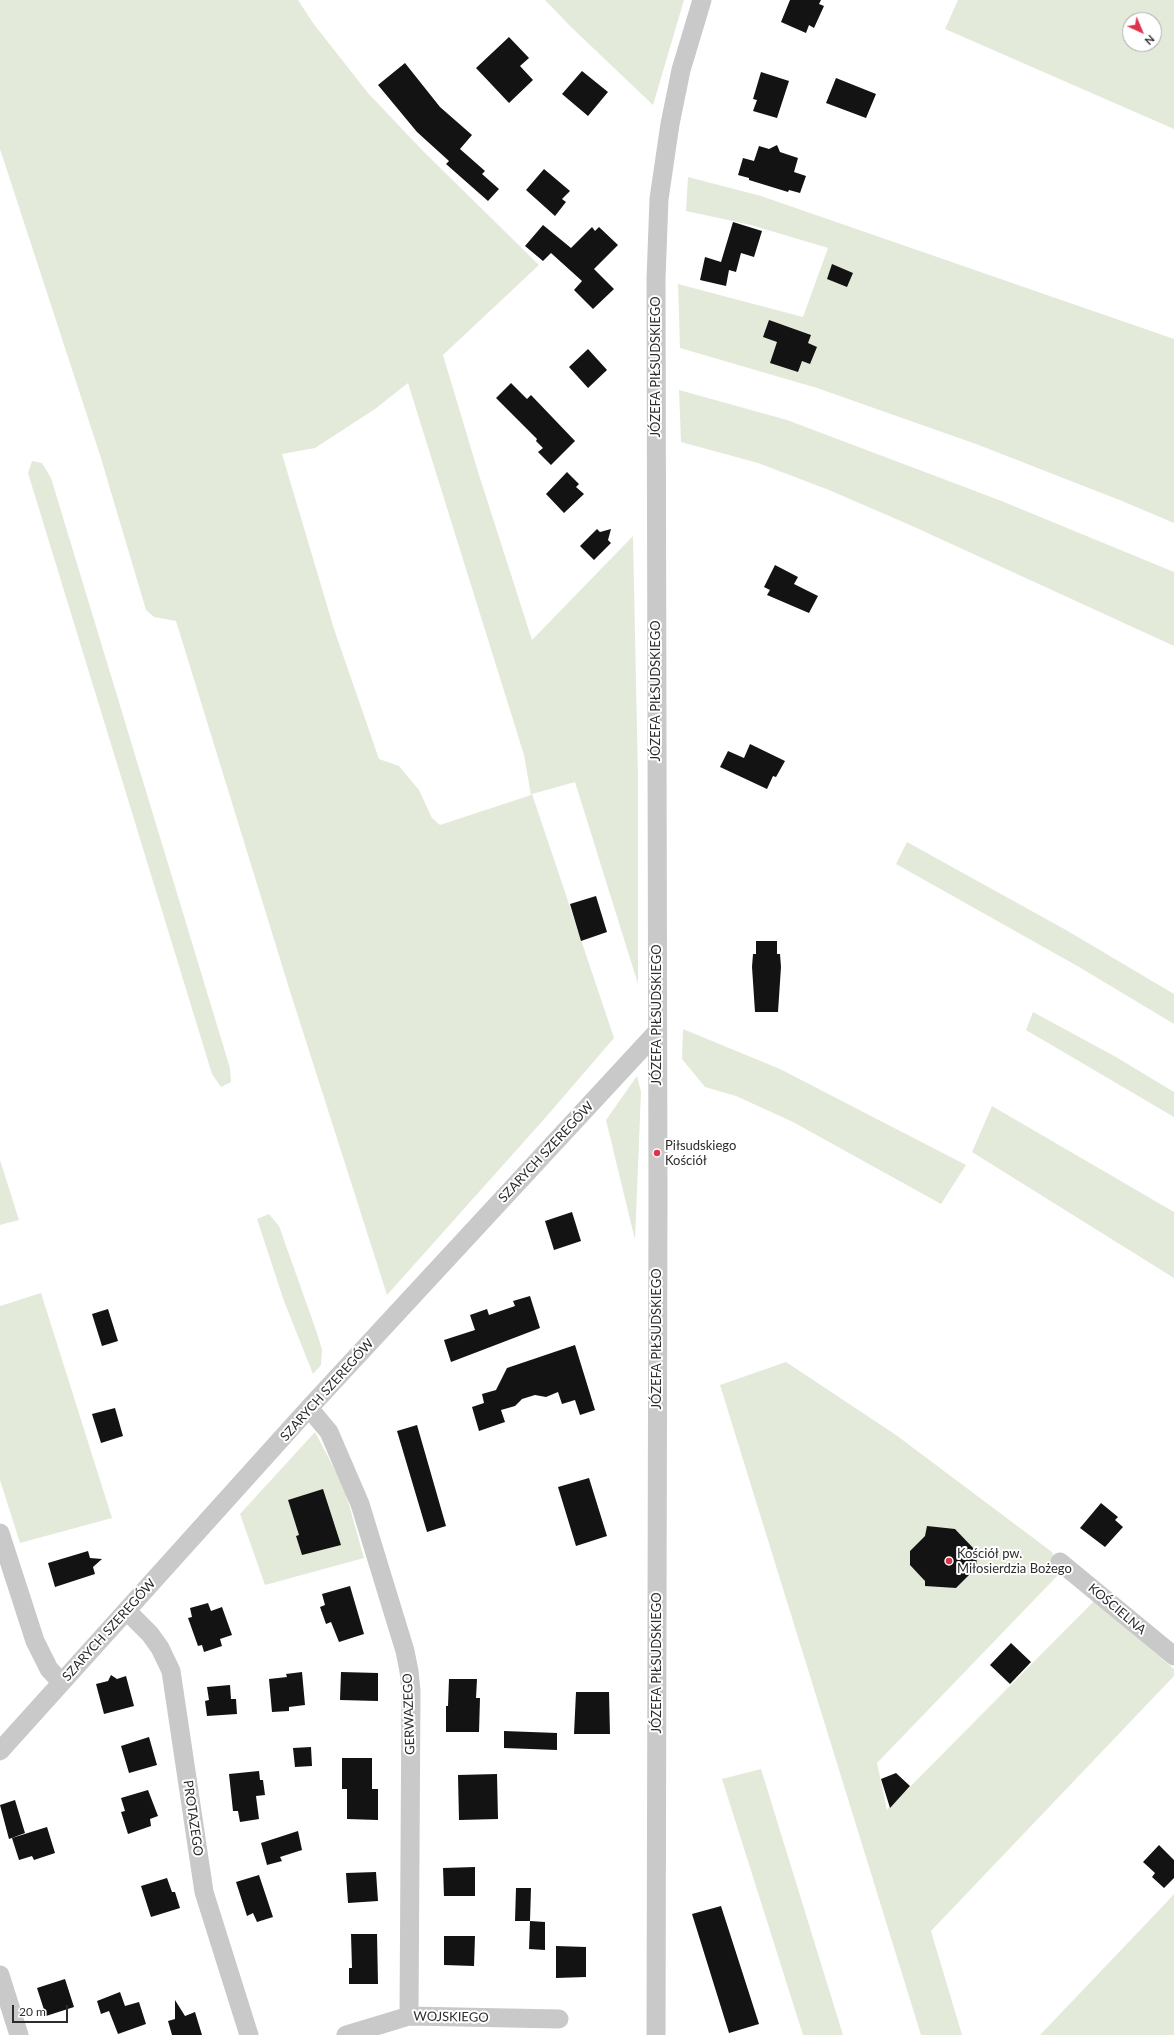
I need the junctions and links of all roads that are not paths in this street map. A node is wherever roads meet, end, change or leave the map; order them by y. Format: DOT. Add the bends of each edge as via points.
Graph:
graph roads {
  1 [pos="702,0"];
  2 [pos="657,1032"];
  3 [pos="310,1408"];
  4 [pos="0,1533"];
  5 [pos="1060,1562"];
  6 [pos="127,1611"];
  7 [pos="1174,1656"];
  8 [pos="61,1682"];
  9 [pos="0,1751"];
  10 [pos="0,1975"];
  11 [pos="409,2016"];
  12 [pos="559,2019"];
  13 [pos="19,2035"];
  14 [pos="249,2035"];
  15 [pos="346,2035"];
  16 [pos="656,2035"];
  1 -- 2 [label="street, JÓZEFA PIŁSUDSKIEGO" via="681,70 659,198 656,279"];
  2 -- 3 [label="street, SZARYCH SZEREGÓW"];
  2 -- 16 [label="street, JÓZEFA PIŁSUDSKIEGO"];
  3 -- 6 [label="street, SZARYCH SZEREGÓW"];
  3 -- 11 [label="street, GERWAZEGO" via="329,1432 358,1497 409,1671"];
  4 -- 8 [label="street" via="35,1641 49,1669"];
  5 -- 7 [label="street, KOŚCIELNA"];
  6 -- 8 [label="street, SZARYCH SZEREGÓW"];
  6 -- 14 [label="street, PROTAZEGO" via="150,1634 160,1648 170,1671 204,1892"];
  8 -- 9 [label="street, SZARYCH SZEREGÓW"];
  10 -- 13 [label="street"];
  11 -- 12 [label="street, WOJSKIEGO"];
  11 -- 15 [label="street, WOJSKIEGO"];
}
